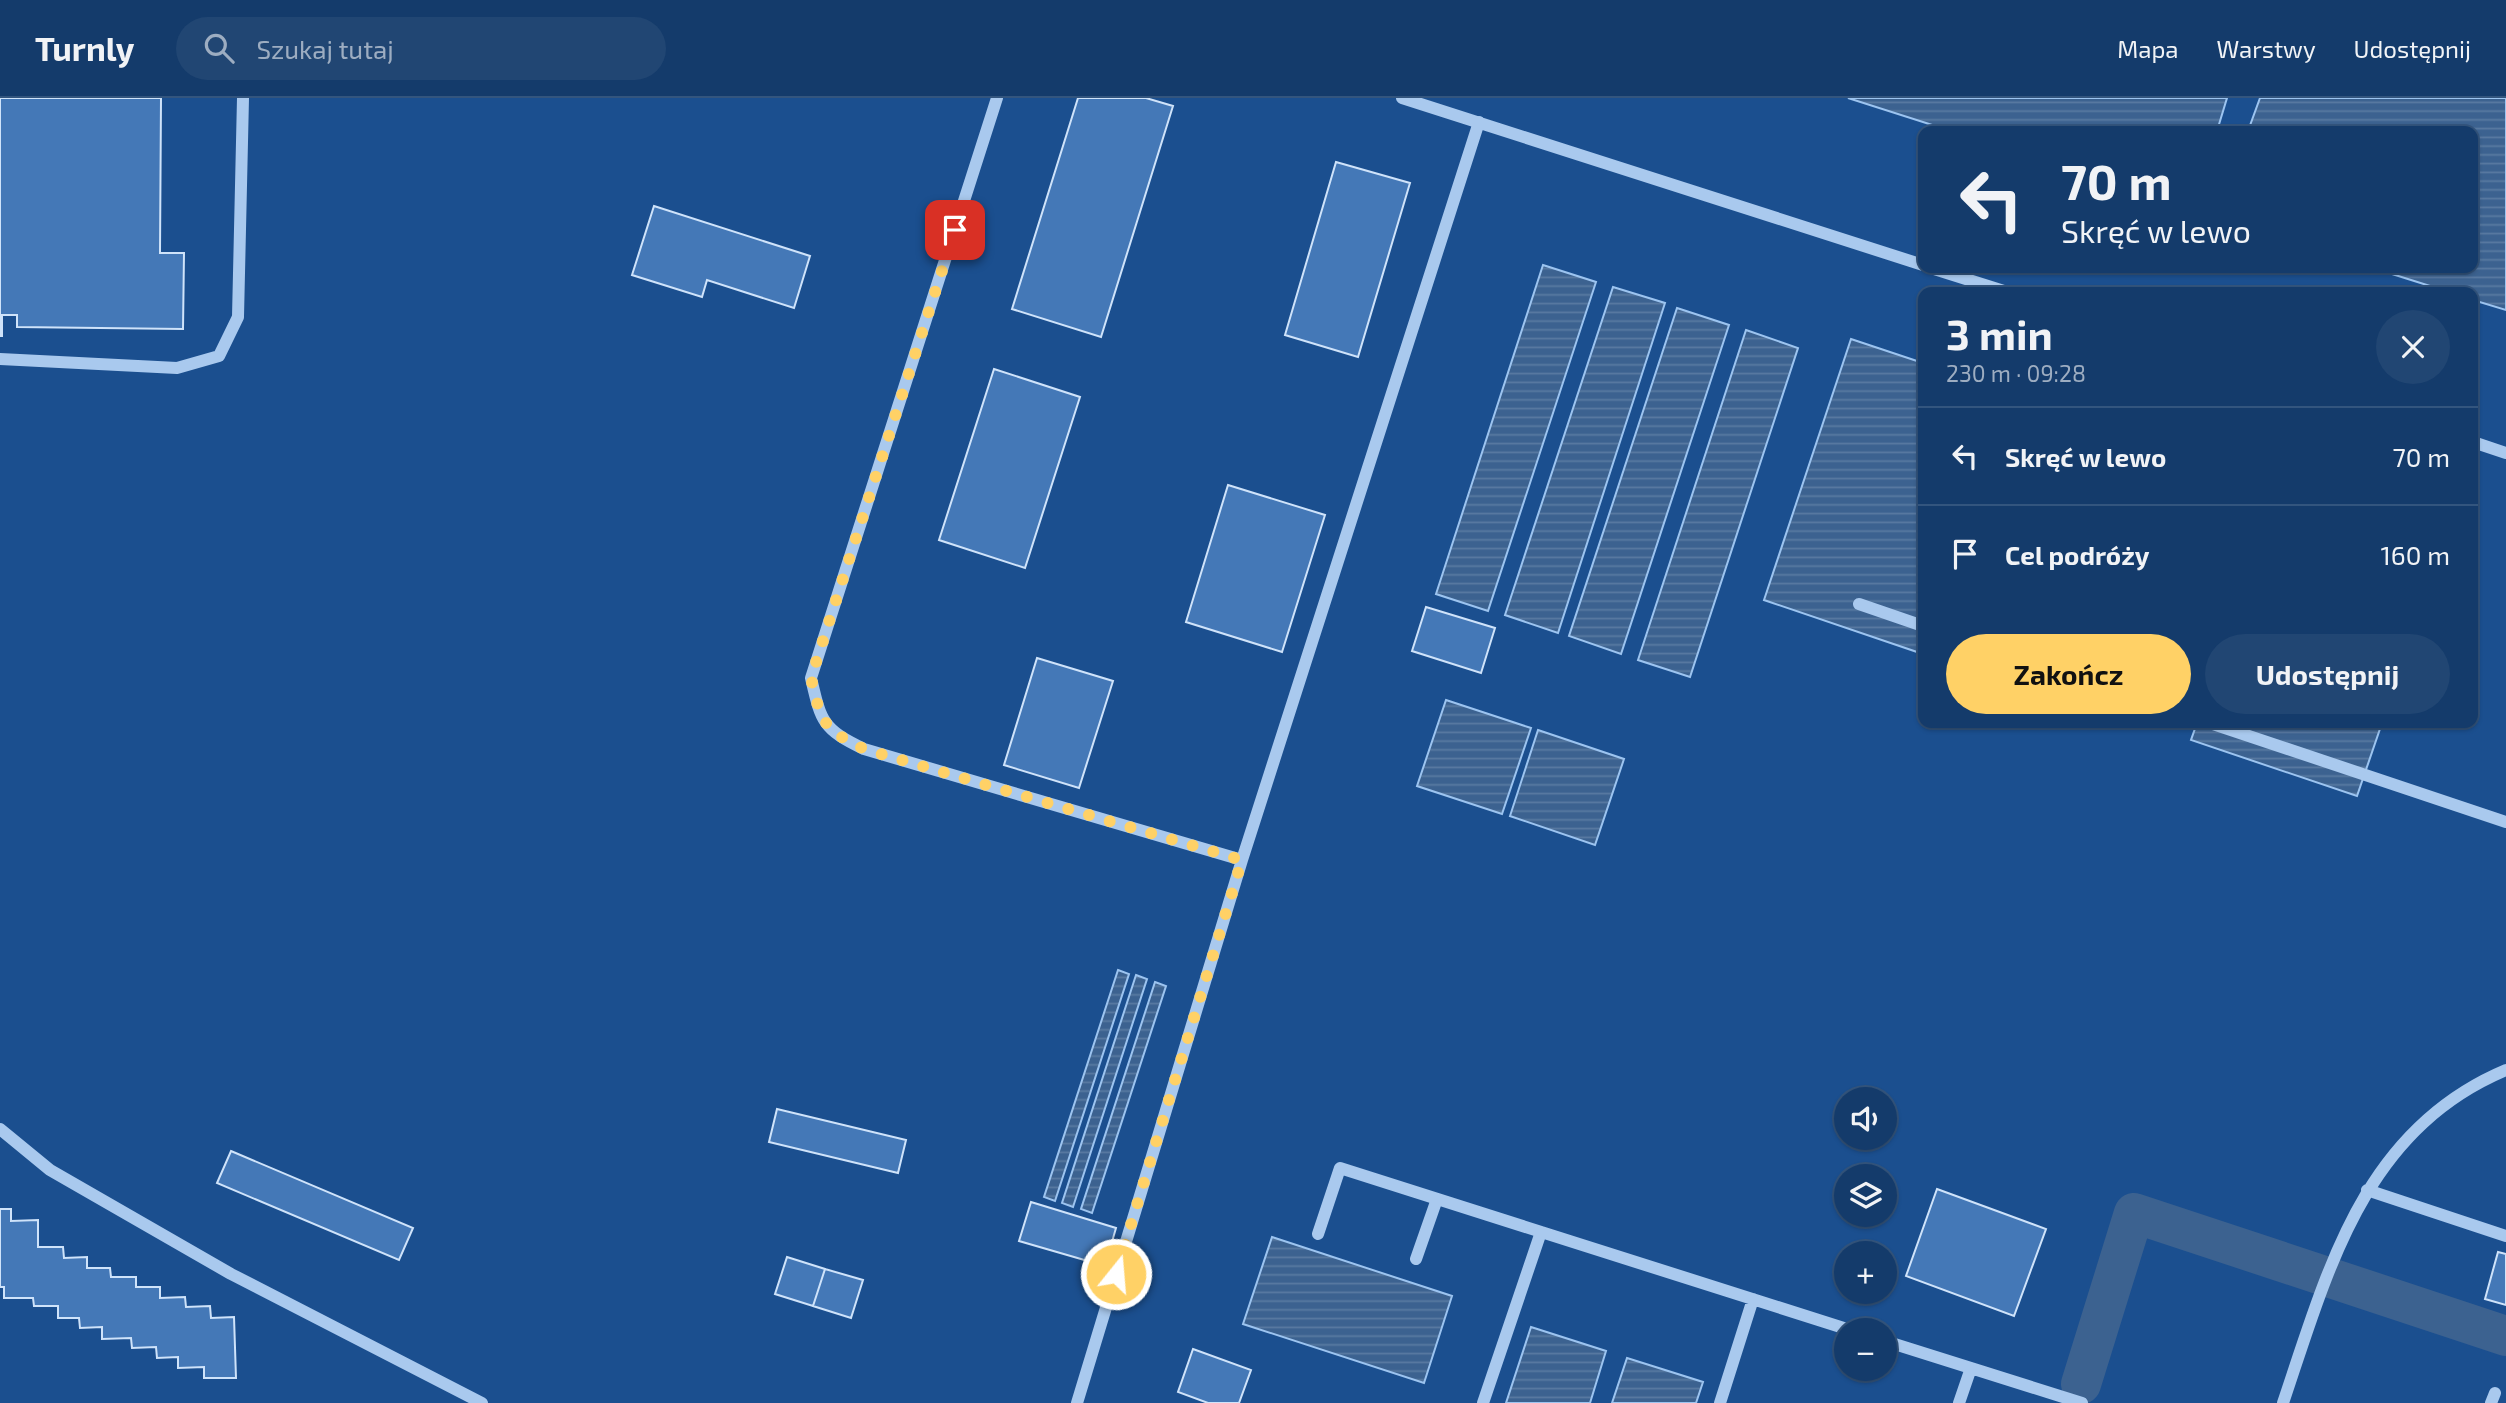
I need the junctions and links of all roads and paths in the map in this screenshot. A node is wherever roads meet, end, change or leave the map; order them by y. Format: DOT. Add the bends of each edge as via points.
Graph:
graph roads {
  1 [pos="243,98"];
  2 [pos="997,98"];
  3 [pos="1402,98"];
  4 [pos="1479,122"];
  5 [pos="1918,263"];
  6 [pos="1947,273"];
  7 [pos="1991,287"];
  8 [pos="0,359"];
  9 [pos="2478,444"];
  10 [pos="2506,453"];
  11 [pos="1858,604"];
  12 [pos="1918,624"];
  13 [pos="2225,728"];
  14 [pos="2506,822"];
  15 [pos="1242,860"];
  16 [pos="2506,1070"];
  17 [pos="0,1129"];
  18 [pos="2367,1190"];
  19 [pos="1437,1199"];
  20 [pos="1541,1232"];
  21 [pos="1318,1234"];
  22 [pos="2506,1236"];
  23 [pos="1416,1259"];
  24 [pos="1754,1299"];
  25 [pos="1834,1325"];
  26 [pos="1897,1345"];
  27 [pos="1970,1368"];
  28 [pos="482,1403"];
  29 [pos="1077,1403"];
  30 [pos="1483,1403"];
  31 [pos="1720,1403"];
  32 [pos="1959,1403"];
  33 [pos="2082,1403"];
  34 [pos="2283,1403"];
  1 -- 8 [label="lane" via="238,317 219,355 177,368"];
  2 -- 15 [label="lane" via="811,678 819,715 839,737 864,749"];
  3 -- 4 [label="lane"];
  4 -- 5 [label="lane"];
  4 -- 15 [label="lane"];
  6 -- 7 [label="lane"];
  9 -- 10 [label="lane"];
  11 -- 12 [label="lane"];
  13 -- 14 [label="lane"];
  15 -- 29 [label="lane"];
  16 -- 18 [label="lane" via="2461,1094 2422,1123"];
  17 -- 28 [label="lane" via="50,1170 231,1274"];
  18 -- 22 [label="lane"];
  18 -- 34 [label="lane" via="2331,1264"];
  19 -- 20 [label="lane"];
  19 -- 21 [label="lane" via="1340,1168"];
  19 -- 23 [label="lane"];
  20 -- 24 [label="lane"];
  20 -- 30 [label="lane"];
  24 -- 25 [label="lane"];
  24 -- 31 [label="lane"];
  26 -- 27 [label="lane"];
  27 -- 32 [label="lane"];
  27 -- 33 [label="lane"];
}
